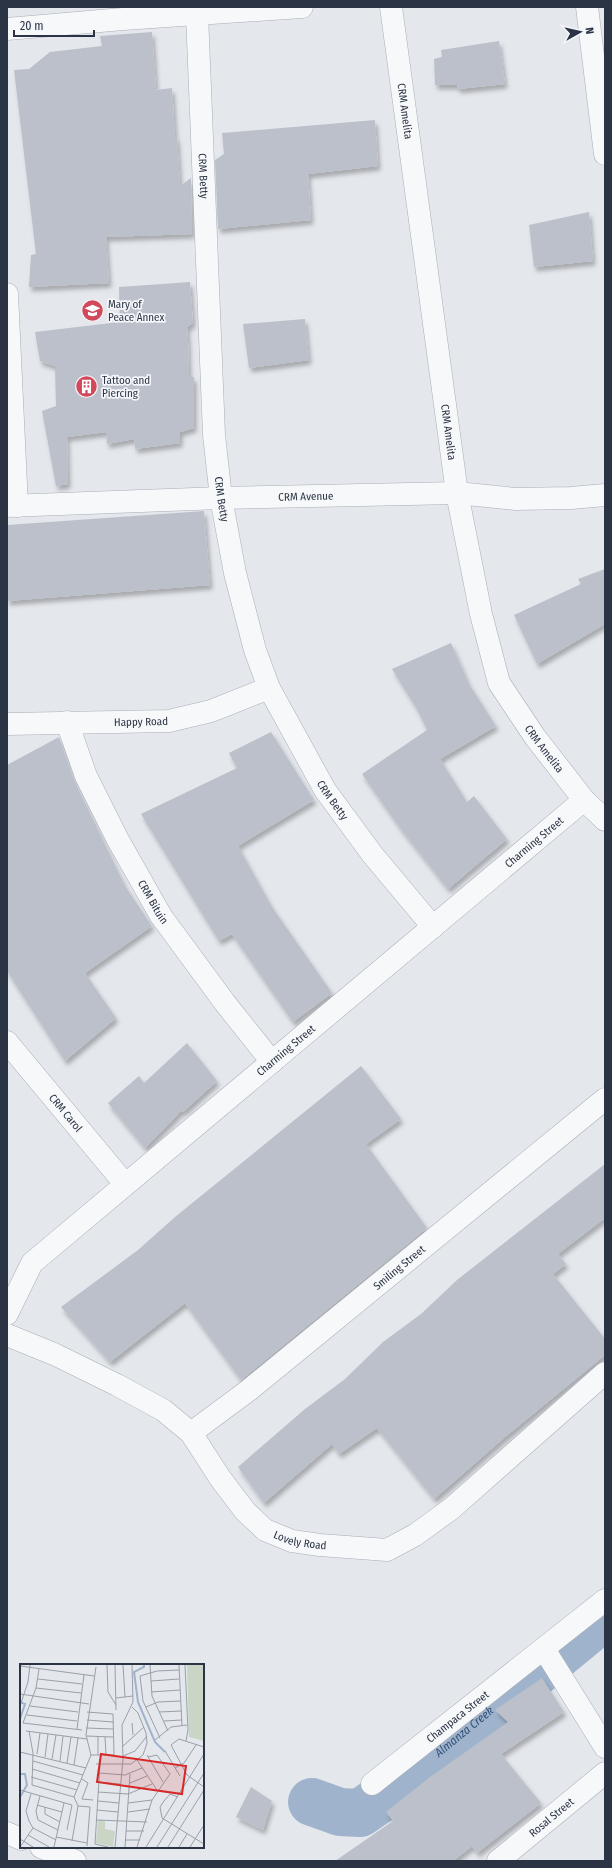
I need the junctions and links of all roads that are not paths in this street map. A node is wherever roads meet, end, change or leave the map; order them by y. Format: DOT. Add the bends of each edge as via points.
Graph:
graph roads {
  1 [pos="302,7"];
  2 [pos="391,7"];
  3 [pos="587,7"];
  4 [pos="198,14"];
  5 [pos="7,29"];
  6 [pos="602,112"];
  7 [pos="605,154"];
  8 [pos="7,294"];
  9 [pos="457,493"];
  10 [pos="605,495"];
  11 [pos="222,498"];
  12 [pos="12,506"];
  13 [pos="269,688"];
  14 [pos="67,722"];
  15 [pos="7,724"];
  16 [pos="584,800"];
  17 [pos="605,820"];
  18 [pos="433,927"];
  19 [pos="7,1042"];
  20 [pos="272,1062"];
  21 [pos="605,1099"];
  22 [pos="126,1184"];
  23 [pos="7,1314"];
  24 [pos="7,1336"];
  25 [pos="605,1373"];
  26 [pos="190,1433"];
  27 [pos="605,1600"];
  28 [pos="544,1649"];
  29 [pos="605,1747"];
  30 [pos="605,1773"];
  31 [pos="372,1784"];
  32 [pos="7,1833"];
  33 [pos="20,1838"];
  34 [pos="43,1848"];
  35 [pos="74,1861"];
  36 [pos="498,1861"];
  1 -- 4 [label="street"];
  2 -- 9 [label="street, CRM Amelita"];
  3 -- 6 [label="street"];
  4 -- 5 [label="street"];
  4 -- 11 [label="street, CRM Betty" via="214,435"];
  6 -- 7 [label="street"];
  8 -- 12 [label="street"];
  9 -- 10 [label="street, CRM Avenue" via="516,499"];
  9 -- 11 [label="street, CRM Avenue"];
  9 -- 16 [label="street, CRM Amelita" via="481,614 499,683 535,737"];
  11 -- 12 [label="street, CRM Avenue"];
  11 -- 13 [label="street, CRM Betty" via="235,573 255,650"];
  13 -- 14 [label="street, Happy Road" via="211,711 169,721"];
  13 -- 18 [label="street, CRM Betty" via="325,790 372,854"];
  14 -- 15 [label="street, Happy Road"];
  14 -- 20 [label="street, CRM Bituin" via="86,776 160,916 224,1003"];
  16 -- 17 [label="street, CRM Amelita"];
  16 -- 18 [label="street, Charming Street"];
  18 -- 20 [label="street, Charming Street"];
  19 -- 22 [label="street, CRM Carol"];
  20 -- 22 [label="street, Charming Street"];
  21 -- 26 [label="street, Smiling Street" via="249,1390"];
  22 -- 23 [label="street, Charming Street" via="32,1263"];
  24 -- 26 [label="street, Lovely Road" via="54,1354 117,1385 163,1410"];
  25 -- 26 [label="street, Lovely Road" via="451,1509 415,1535 387,1550 292,1541 265,1530 245,1511"];
  27 -- 28 [label="street, Champaca Street"];
  28 -- 29 [label="street"];
  28 -- 31 [label="street, Champaca Street"];
  30 -- 36 [label="street, Rosal Street"];
  32 -- 33 [label="street"];
  34 -- 35 [label="street"];
}
